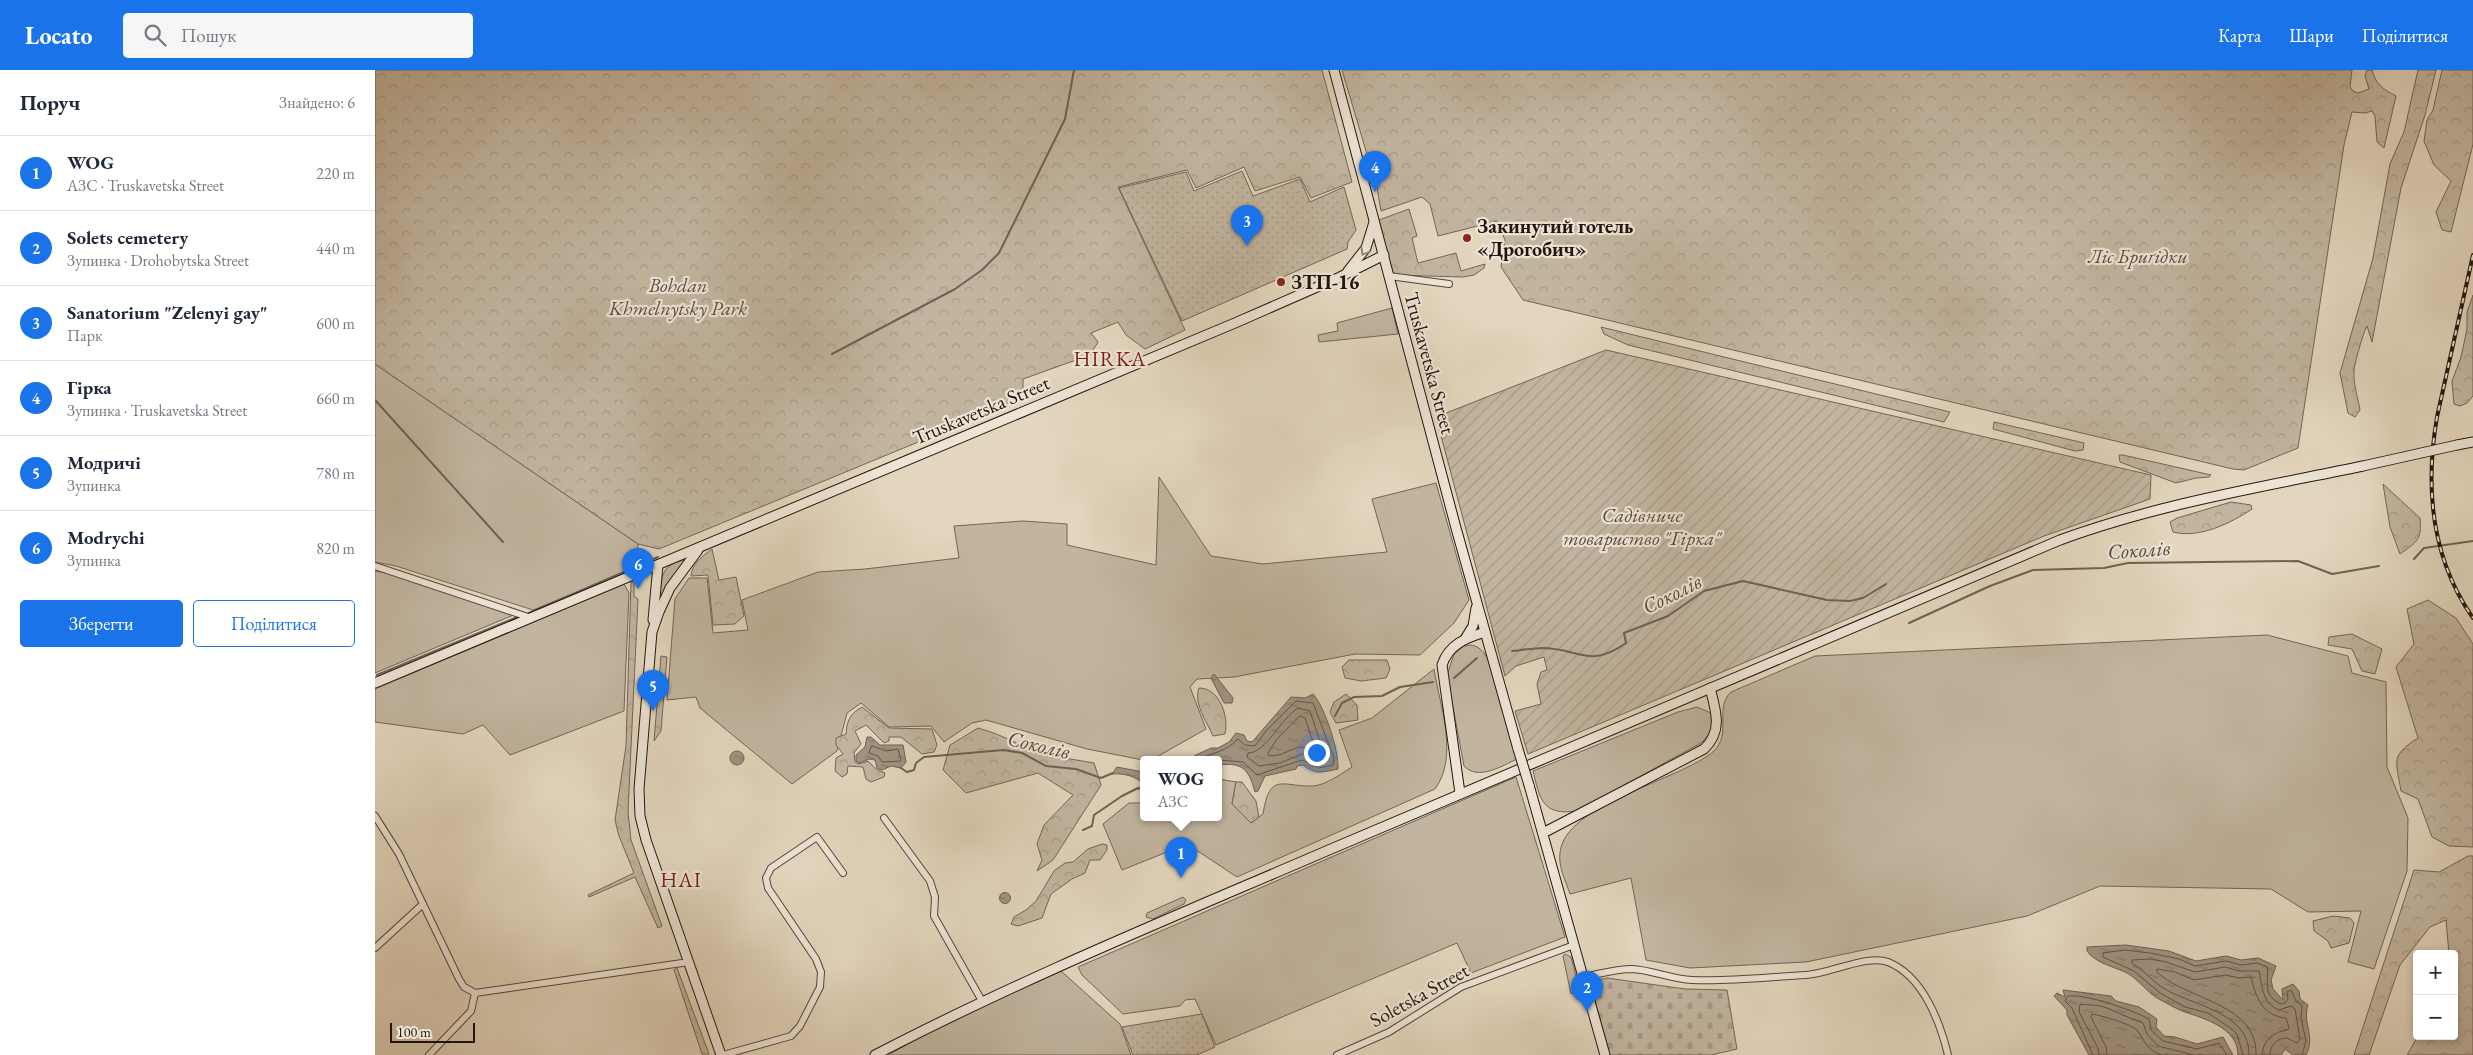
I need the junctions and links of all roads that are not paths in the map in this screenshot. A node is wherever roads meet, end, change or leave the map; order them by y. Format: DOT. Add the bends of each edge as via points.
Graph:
graph roads {
  1 [pos="1334,70"];
  2 [pos="1375,218"];
  3 [pos="1384,255"];
  4 [pos="1389,276"];
  5 [pos="1340,277"];
  6 [pos="1449,284"];
  7 [pos="2473,442"];
  8 [pos="688,556"];
  9 [pos="658,565"];
  10 [pos="375,566"];
  11 [pos="1476,600"];
  12 [pos="531,618"];
  13 [pos="653,632"];
  14 [pos="1485,632"];
  15 [pos="1465,639"];
  16 [pos="375,683"];
  17 [pos="1709,688"];
  18 [pos="1460,793"];
  19 [pos="375,816"];
  20 [pos="884,818"];
  21 [pos="1543,833"];
  22 [pos="843,873"];
  23 [pos="423,904"];
  24 [pos="1574,945"];
  25 [pos="375,948"];
  26 [pos="689,962"];
  27 [pos="1583,977"];
  28 [pos="475,993"];
  29 [pos="982,1001"];
  30 [pos="429,1055"];
  31 [pos="722,1055"];
  32 [pos="875,1055"];
  33 [pos="1337,1055"];
  34 [pos="1605,1055"];
  35 [pos="1948,1055"];
  1 -- 2 [label="main road, Truskavetska Street"];
  2 -- 3 [label="main road, Truskavetska Street"];
  2 -- 5 [label="main road, one-way" via="1366,248"];
  3 -- 4 [label="main road, Truskavetska Street"];
  3 -- 5 [label="main road, Truskavetska Street"];
  4 -- 6 [label="street"];
  4 -- 11 [label="main road, Truskavetska Street"];
  5 -- 8 [label="main road, Truskavetska Street" via="701,546"];
  7 -- 17 [label="main road, bridge" via="2158,510 2087,530"];
  8 -- 9 [label="main road"];
  8 -- 13 [label="main road" via="664,600"];
  9 -- 12 [label="main road"];
  9 -- 13 [label="main road"];
  10 -- 12 [label="street"];
  11 -- 14 [label="main road, Truskavetska Street"];
  11 -- 15 [label="main road" via="1473,626"];
  12 -- 16 [label="main road"];
  13 -- 26 [label="main road" via="639,807 642,825"];
  14 -- 15 [label="main road"];
  14 -- 21 [label="main road, Truskavetska Street, bridge"];
  15 -- 18 [label="main road" via="1448,652 1442,664"];
  17 -- 18 [label="main road"];
  17 -- 21 [label="main road" via="1716,710 1717,728 1713,741 1704,749"];
  18 -- 29 [label="main road"];
  19 -- 23 [label="street" via="399,854"];
  20 -- 29 [label="street" via="930,881 937,922"];
  21 -- 24 [label="main road, Truskavetska Street"];
  22 -- 31 [label="street" via="817,837 771,868 766,883 816,958 821,976 818,992 796,1032 786,1038"];
  23 -- 25 [label="street"];
  23 -- 28 [label="street" via="459,979"];
  24 -- 27 [label="main road, Truskavetska Street"];
  24 -- 33 [label="street, Soletska Street" via="1461,987 1389,1032"];
  26 -- 28 [label="street"];
  26 -- 31 [label="main road"];
  27 -- 34 [label="main road, Truskavetska Street"];
  27 -- 35 [label="street" via="1631,969 1691,980 1819,974 1876,960 1887,962 1921,990 1935,1016"];
  28 -- 30 [label="street" via="471,1011"];
  29 -- 32 [label="main road"];
}
